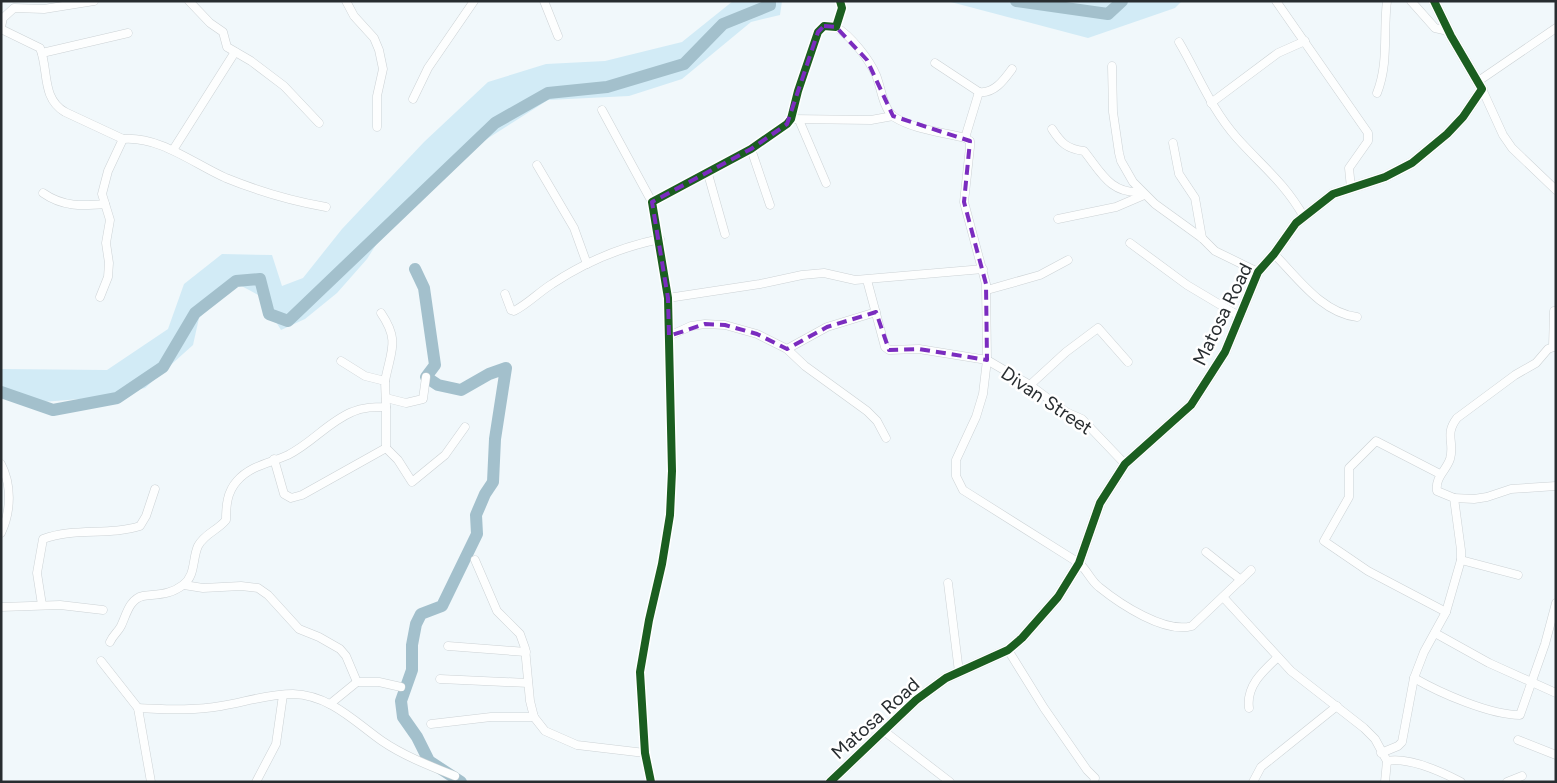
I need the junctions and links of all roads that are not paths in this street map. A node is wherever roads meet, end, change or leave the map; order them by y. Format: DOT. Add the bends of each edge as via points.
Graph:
graph roads {
  1 [pos="94,1"];
  2 [pos="189,1"];
  3 [pos="346,1"];
  4 [pos="474,1"];
  5 [pos="544,1"];
  6 [pos="840,1"];
  7 [pos="1276,1"];
  8 [pos="1387,1"];
  9 [pos="1411,1"];
  10 [pos="1434,1"];
  11 [pos="836,27"];
  12 [pos="1,28"];
  13 [pos="1556,28"];
  14 [pos="1448,31"];
  15 [pos="128,34"];
  16 [pos="558,36"];
  17 [pos="1305,41"];
  18 [pos="1179,42"];
  19 [pos="234,52"];
  20 [pos="42,53"];
  21 [pos="934,63"];
  22 [pos="1112,66"];
  23 [pos="1012,70"];
  24 [pos="1480,85"];
  25 [pos="979,92"];
  26 [pos="1378,93"];
  27 [pos="413,99"];
  28 [pos="1211,102"];
  29 [pos="602,110"];
  30 [pos="893,116"];
  31 [pos="795,119"];
  32 [pos="320,123"];
  33 [pos="378,127"];
  34 [pos="1052,129"];
  35 [pos="965,138"];
  36 [pos="123,139"];
  37 [pos="1173,143"];
  38 [pos="751,149"];
  39 [pos="173,150"];
  40 [pos="537,165"];
  41 [pos="708,174"];
  42 [pos="826,183"];
  43 [pos="1351,188"];
  44 [pos="1556,190"];
  45 [pos="1143,193"];
  46 [pos="43,194"];
  47 [pos="652,202"];
  48 [pos="104,204"];
  49 [pos="770,205"];
  50 [pos="326,207"];
  51 [pos="1304,217"];
  52 [pos="1058,219"];
  53 [pos="725,234"];
  54 [pos="1202,238"];
  55 [pos="660,239"];
  56 [pos="1130,243"];
  57 [pos="1274,254"];
  58 [pos="1068,260"];
  59 [pos="587,264"];
  60 [pos="983,269"];
  61 [pos="1258,272"];
  62 [pos="867,280"];
  63 [pos="987,290"];
  64 [pos="505,294"];
  65 [pos="100,297"];
  66 [pos="668,298"];
  67 [pos="1554,311"];
  68 [pos="876,312"];
  69 [pos="381,313"];
  70 [pos="1239,316"];
  71 [pos="1357,317"];
  72 [pos="669,336"];
  73 [pos="1555,347"];
  74 [pos="787,348"];
  75 [pos="987,360"];
  76 [pos="341,361"];
  77 [pos="1128,362"];
  78 [pos="426,377"];
  79 [pos="385,381"];
  80 [pos="1030,386"];
  81 [pos="386,402"];
  82 [pos="465,427"];
  83 [pos="886,438"];
  84 [pos="386,448"];
  85 [pos="274,460"];
  86 [pos="1,464"];
  87 [pos="1125,464"];
  88 [pos="1440,474"];
  89 [pos="1556,486"];
  90 [pos="155,489"];
  91 [pos="1454,498"];
  92 [pos="1,533"];
  93 [pos="1206,552"];
  94 [pos="475,560"];
  95 [pos="1461,560"];
  96 [pos="1080,564"];
  97 [pos="1251,570"];
  98 [pos="1518,575"];
  99 [pos="1241,580"];
  100 [pos="948,582"];
  101 [pos="184,585"];
  102 [pos="1223,597"];
  103 [pos="1556,603"];
  104 [pos="42,605"];
  105 [pos="1,607"];
  106 [pos="103,610"];
  107 [pos="1446,612"];
  108 [pos="1435,633"];
  109 [pos="110,642"];
  110 [pos="448,646"];
  111 [pos="1008,650"];
  112 [pos="526,652"];
  113 [pos="1278,657"];
  114 [pos="101,661"];
  115 [pos="959,672"];
  116 [pos="1414,678"];
  117 [pos="440,680"];
  118 [pos="1531,681"];
  119 [pos="357,682"];
  120 [pos="528,683"];
  121 [pos="400,687"];
  122 [pos="1556,693"];
  123 [pos="283,695"];
  124 [pos="330,704"];
  125 [pos="1337,706"];
  126 [pos="138,708"];
  127 [pos="1250,708"];
  128 [pos="534,718"];
  129 [pos="430,724"];
  130 [pos="884,731"];
  131 [pos="1518,740"];
  132 [pos="645,753"];
  133 [pos="1381,753"];
  134 [pos="1556,754"];
  135 [pos="1387,761"];
  136 [pos="455,776"];
  137 [pos="1522,776"];
  138 [pos="151,782"];
  139 [pos="256,782"];
  140 [pos="651,782"];
  141 [pos="830,782"];
  142 [pos="950,782"];
  143 [pos="1094,782"];
  144 [pos="1253,782"];
  145 [pos="1386,782"];
  146 [pos="1461,782"];
  147 [pos="1507,782"];
  1 -- 12 [label="street" via="44,9 14,8 3,18"];
  2 -- 19 [label="street" via="223,32 227,47"];
  3 -- 33 [label="street" via="354,16 374,38 379,50 383,69 377,96"];
  4 -- 27 [label="street" via="428,68"];
  5 -- 16 [label="street"];
  6 -- 11 [label="street" via="842,8"];
  7 -- 17 [label="street"];
  8 -- 26 [label="street" via="1387,46"];
  9 -- 14 [label="street" via="1435,28"];
  10 -- 14 [label="street"];
  11 -- 30 [label="street" via="876,74"];
  11 -- 31 [label="street" via="824,26 818,32 798,91"];
  12 -- 20 [label="street" via="36,45"];
  13 -- 24 [label="street"];
  14 -- 24 [label="street"];
  15 -- 20 [label="street"];
  17 -- 28 [label="street" via="1278,53"];
  17 -- 43 [label="street" via="1368,133 1368,141 1348,168"];
  18 -- 28 [label="street"];
  19 -- 32 [label="street" via="284,86"];
  19 -- 39 [label="street"];
  20 -- 36 [label="street" via="46,81 56,107"];
  21 -- 25 [label="street"];
  22 -- 45 [label="street" via="1113,112 1119,154"];
  23 -- 25 [label="street" via="997,87"];
  24 -- 43 [label="street, Matosa Road" via="1464,117 1412,163 1385,177"];
  24 -- 44 [label="street" via="1512,148"];
  25 -- 35 [label="street"];
  28 -- 51 [label="street" via="1236,137 1292,196"];
  29 -- 47 [label="street"];
  30 -- 31 [label="street" via="871,120"];
  30 -- 35 [label="street" via="919,128"];
  31 -- 38 [label="street"];
  31 -- 42 [label="street"];
  34 -- 45 [label="street" via="1062,144 1072,150 1084,151 1110,184 1127,193"];
  35 -- 60 [label="street" via="970,141 970,147 964,202"];
  36 -- 39 [label="street" via="133,138"];
  36 -- 48 [label="street" via="108,171 102,194"];
  37 -- 54 [label="street" via="1179,174 1195,198"];
  38 -- 41 [label="street"];
  38 -- 49 [label="street"];
  39 -- 50 [label="street" via="226,178"];
  40 -- 59 [label="street" via="574,228"];
  41 -- 47 [label="street" via="678,186"];
  41 -- 53 [label="street"];
  43 -- 51 [label="street, Matosa Road" via="1333,194"];
  45 -- 52 [label="street" via="1116,207"];
  45 -- 54 [label="street"];
  46 -- 48 [label="street" via="52,200 82,206"];
  47 -- 55 [label="street"];
  48 -- 65 [label="street" via="110,220 106,243 109,262 108,277"];
  51 -- 57 [label="street, Matosa Road"];
  54 -- 61 [label="street" via="1215,251"];
  55 -- 59 [label="street" via="617,251"];
  55 -- 66 [label="street"];
  56 -- 70 [label="street" via="1187,285"];
  57 -- 61 [label="street, Matosa Road"];
  57 -- 71 [label="street" via="1320,300 1340,314"];
  58 -- 63 [label="street" via="1040,275"];
  59 -- 64 [label="street" via="554,282 514,311"];
  60 -- 62 [label="street"];
  60 -- 63 [label="street"];
  61 -- 70 [label="street, Matosa Road"];
  62 -- 66 [label="street" via="824,273"];
  62 -- 68 [label="street"];
  63 -- 75 [label="street"];
  66 -- 72 [label="street"];
  67 -- 73 [label="street"];
  68 -- 74 [label="street" via="827,327"];
  68 -- 75 [label="street" via="885,347 889,350 919,349"];
  69 -- 79 [label="street" via="392,328 394,338"];
  70 -- 87 [label="street, Matosa Road" via="1220,362 1191,405"];
  72 -- 74 [label="street" via="690,326 725,325 757,334"];
  72 -- 132 [label="street" via="672,480 662,564 648,620 640,672"];
  73 -- 88 [label="street" via="1457,418 1449,433 1452,446 1450,460"];
  74 -- 83 [label="street" via="805,366 867,411"];
  75 -- 80 [label="street, Divan Street"];
  75 -- 96 [label="street" via="983,394 956,460 958,482 963,490"];
  76 -- 79 [label="street" via="365,376"];
  77 -- 80 [label="street" via="1098,328 1066,352"];
  78 -- 81 [label="street" via="423,399 406,404"];
  79 -- 81 [label="street"];
  80 -- 87 [label="street, Divan Street" via="1066,412 1082,419"];
  81 -- 84 [label="street"];
  81 -- 85 [label="street" via="344,415 306,445"];
  82 -- 84 [label="street" via="444,455 412,482"];
  84 -- 85 [label="street" via="291,498 284,494"];
  85 -- 101 [label="street" via="263,463 238,480 228,498 226,520 208,532 199,545 194,570"];
  86 -- 92 [label="street" via="6,474 9,501"];
  87 -- 96 [label="street, Matosa Road" via="1100,503"];
  88 -- 91 [label="street" via="1437,491"];
  88 -- 107 [label="street" via="1376,441 1350,468 1350,497 1324,541 1374,575"];
  89 -- 91 [label="street" via="1511,489 1480,498"];
  90 -- 104 [label="street" via="140,526 126,531 70,532 43,539 37,573"];
  91 -- 95 [label="street"];
  93 -- 99 [label="street"];
  94 -- 112 [label="street" via="497,610 520,634"];
  95 -- 98 [label="street"];
  95 -- 107 [label="street"];
  96 -- 102 [label="street" via="1097,586 1159,624 1170,627 1192,626"];
  96 -- 111 [label="street, Matosa Road" via="1058,597"];
  97 -- 99 [label="street"];
  99 -- 102 [label="street"];
  100 -- 115 [label="street"];
  101 -- 109 [label="street" via="161,596 138,598"];
  101 -- 119 [label="street" via="258,588 299,629 340,649"];
  102 -- 113 [label="street"];
  103 -- 118 [label="street"];
  104 -- 105 [label="street"];
  104 -- 106 [label="street"];
  107 -- 108 [label="street"];
  108 -- 116 [label="street"];
  108 -- 118 [label="street" via="1489,664"];
  110 -- 112 [label="street"];
  111 -- 115 [label="street, Matosa Road"];
  111 -- 143 [label="street"];
  112 -- 120 [label="street"];
  113 -- 125 [label="street"];
  113 -- 127 [label="street" via="1254,683 1249,693"];
  114 -- 126 [label="street"];
  115 -- 130 [label="street, Matosa Road" via="916,700"];
  116 -- 118 [label="street" via="1438,692 1515,715 1522,714"];
  116 -- 133 [label="street" via="1402,742"];
  117 -- 120 [label="street"];
  118 -- 122 [label="street"];
  119 -- 121 [label="street" via="379,682"];
  119 -- 124 [label="street"];
  120 -- 128 [label="street"];
  123 -- 124 [label="street"];
  123 -- 126 [label="street" via="207,708"];
  123 -- 139 [label="street" via="276,744"];
  124 -- 136 [label="street" via="383,742"];
  125 -- 133 [label="street" via="1375,739"];
  125 -- 144 [label="street" via="1261,767"];
  126 -- 138 [label="street"];
  128 -- 129 [label="street" via="491,717"];
  128 -- 132 [label="street" via="545,731 577,745"];
  130 -- 141 [label="street, Matosa Road"];
  130 -- 142 [label="street"];
  131 -- 134 [label="street"];
  132 -- 140 [label="street"];
  133 -- 135 [label="street"];
  135 -- 145 [label="street"];
  135 -- 146 [label="street" via="1398,759 1417,764"];
  137 -- 147 [label="street"];
}
